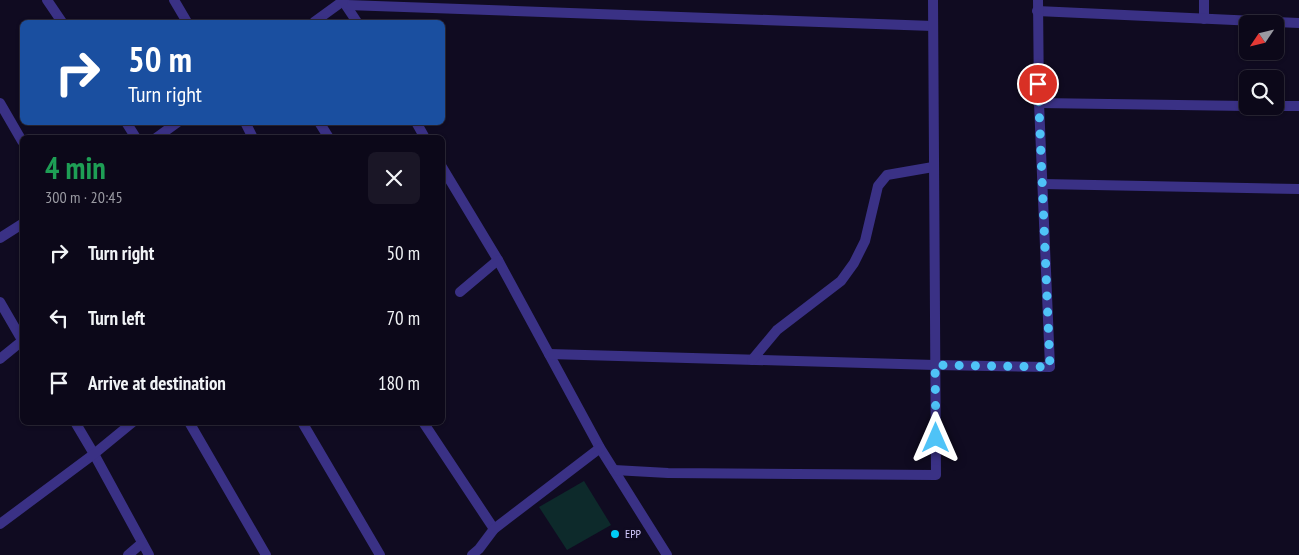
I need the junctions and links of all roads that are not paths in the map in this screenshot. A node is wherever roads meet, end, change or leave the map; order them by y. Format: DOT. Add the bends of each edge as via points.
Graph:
graph roads {
  1 [pos="47,0"];
  2 [pos="174,0"];
  3 [pos="933,0"];
  4 [pos="1038,0"];
  5 [pos="1204,0"];
  6 [pos="344,2"];
  7 [pos="1038,11"];
  8 [pos="1204,19"];
  9 [pos="61,20"];
  10 [pos="186,20"];
  11 [pos="317,20"];
  12 [pos="356,20"];
  13 [pos="1299,23"];
  14 [pos="933,26"];
  15 [pos="0,103"];
  16 [pos="1039,103"];
  17 [pos="1239,106"];
  18 [pos="1284,106"];
  19 [pos="1299,106"];
  20 [pos="174,125"];
  21 [pos="160,135"];
  22 [pos="20,138"];
  23 [pos="933,167"];
  24 [pos="445,173"];
  25 [pos="1043,184"];
  26 [pos="1299,190"];
  27 [pos="20,225"];
  28 [pos="0,238"];
  29 [pos="498,260"];
  30 [pos="460,292"];
  31 [pos="0,302"];
  32 [pos="20,337"];
  33 [pos="20,343"];
  34 [pos="549,354"];
  35 [pos="0,359"];
  36 [pos="752,360"];
  37 [pos="935,365"];
  38 [pos="77,425"];
  39 [pos="129,425"];
  40 [pos="191,425"];
  41 [pos="304,425"];
  42 [pos="425,425"];
  43 [pos="600,448"];
  44 [pos="94,454"];
  45 [pos="614,470"];
  46 [pos="0,524"];
  47 [pos="494,530"];
  48 [pos="142,543"];
  49 [pos="128,555"];
  50 [pos="149,555"];
  51 [pos="266,555"];
  52 [pos="380,555"];
  53 [pos="472,555"];
  54 [pos="667,555"];
  1 -- 9 [label="street"];
  2 -- 10 [label="street"];
  3 -- 14 [label="street"];
  4 -- 7 [label="street"];
  5 -- 8 [label="street"];
  6 -- 11 [label="street"];
  6 -- 12 [label="street"];
  6 -- 14 [label="street"];
  7 -- 8 [label="street"];
  7 -- 16 [label="street"];
  8 -- 13 [label="street"];
  14 -- 23 [label="street"];
  15 -- 22 [label="street"];
  16 -- 17 [label="street"];
  16 -- 25 [label="street"];
  18 -- 19 [label="street"];
  20 -- 21 [label="street"];
  23 -- 36 [label="street" via="887,176 878,186 865,242 841,281 776,330"];
  23 -- 37 [label="street"];
  24 -- 29 [label="street"];
  25 -- 26 [label="street"];
  25 -- 37 [label="street" via="1050,367"];
  27 -- 28 [label="street"];
  29 -- 30 [label="street"];
  29 -- 34 [label="street"];
  31 -- 32 [label="street"];
  33 -- 35 [label="street"];
  34 -- 36 [label="street"];
  34 -- 43 [label="street"];
  36 -- 37 [label="street"];
  37 -- 45 [label="street" via="936,475"];
  38 -- 44 [label="street"];
  39 -- 44 [label="street"];
  40 -- 51 [label="street"];
  41 -- 52 [label="street"];
  42 -- 47 [label="street"];
  43 -- 45 [label="street"];
  43 -- 47 [label="street"];
  44 -- 46 [label="street"];
  44 -- 48 [label="street"];
  45 -- 54 [label="street"];
  47 -- 53 [label="street"];
  48 -- 49 [label="street"];
  48 -- 50 [label="street"];
}
